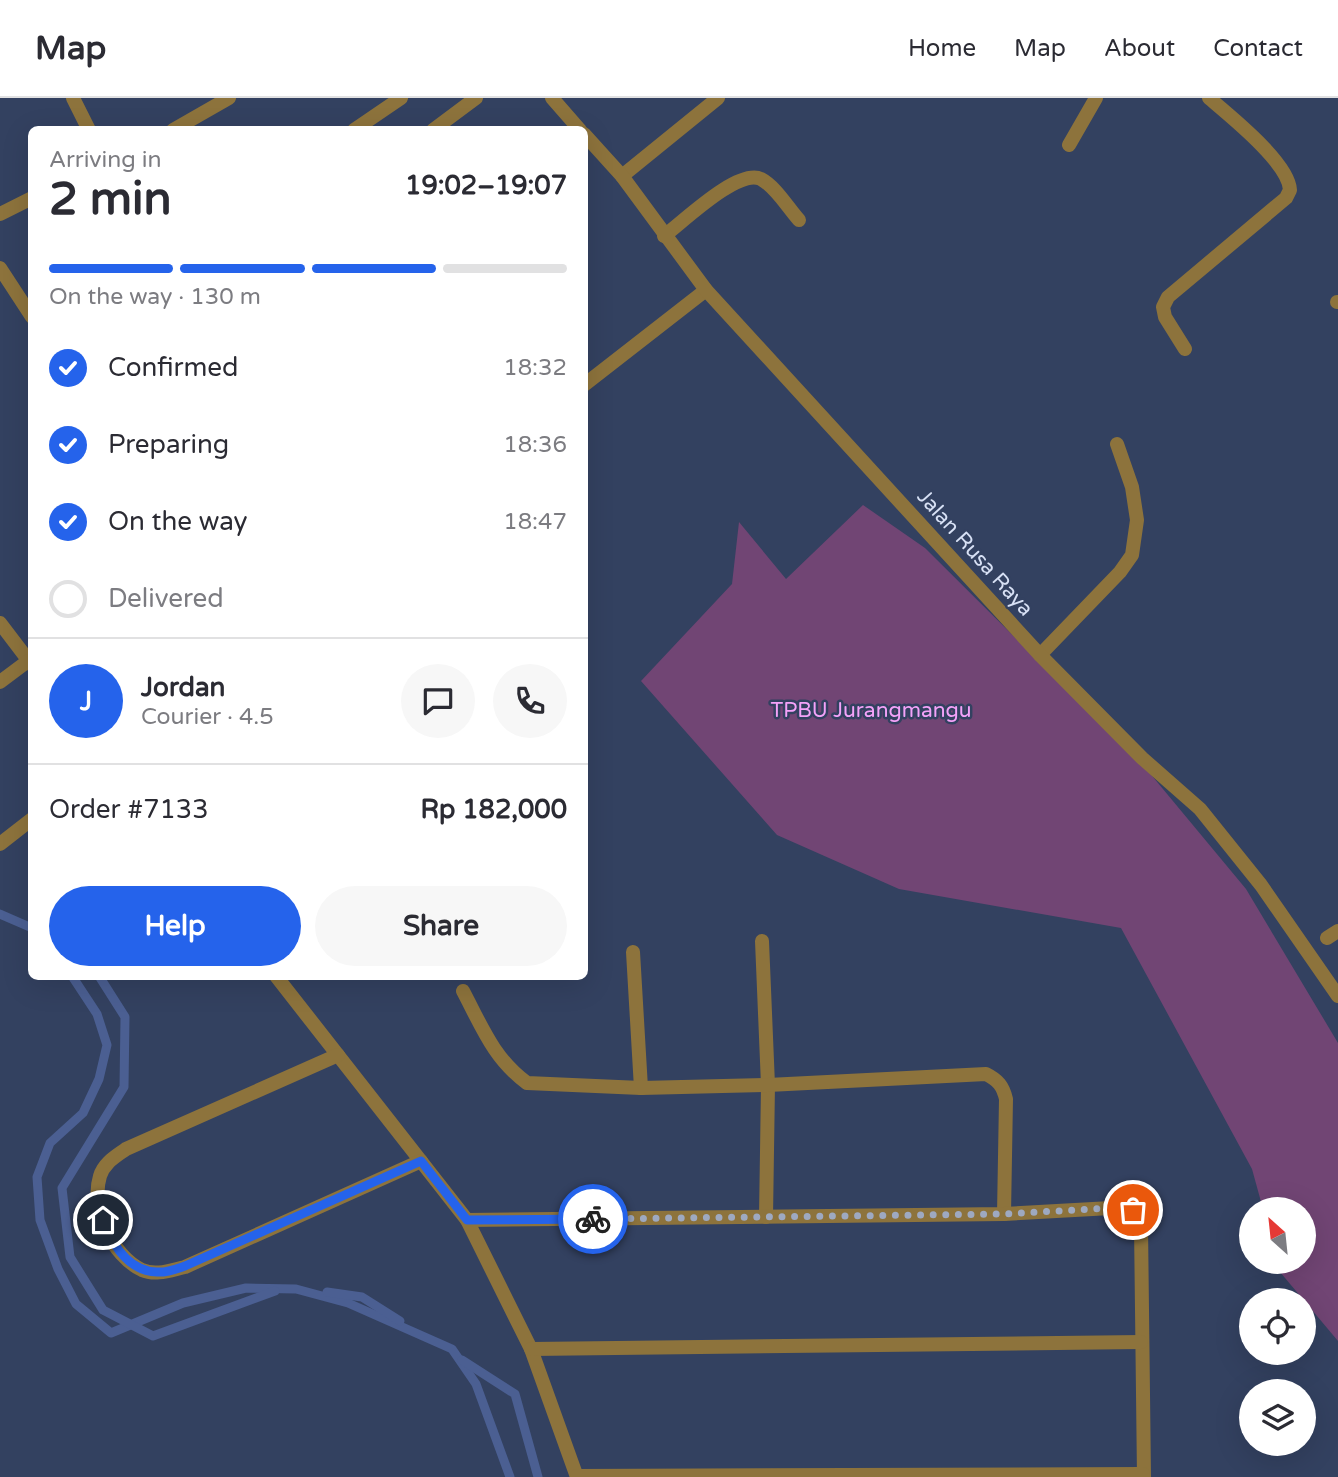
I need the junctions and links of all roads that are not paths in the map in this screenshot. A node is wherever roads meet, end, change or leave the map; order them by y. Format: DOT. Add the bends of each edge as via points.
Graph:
graph roads {
  1 [pos="73,98"];
  2 [pos="229,98"];
  3 [pos="401,98"];
  4 [pos="476,98"];
  5 [pos="552,98"];
  6 [pos="718,98"];
  7 [pos="1096,98"];
  8 [pos="1209,98"];
  9 [pos="87,126"];
  10 [pos="180,126"];
  11 [pos="360,126"];
  12 [pos="438,126"];
  13 [pos="576,126"];
  14 [pos="588,138"];
  15 [pos="1069,145"];
  16 [pos="622,176"];
  17 [pos="28,200"];
  18 [pos="0,214"];
  19 [pos="799,220"];
  20 [pos="664,236"];
  21 [pos="0,268"];
  22 [pos="706,290"];
  23 [pos="28,311"];
  24 [pos="1185,349"];
  25 [pos="588,383"];
  26 [pos="1117,444"];
  27 [pos="0,623"];
  28 [pos="1040,655"];
  29 [pos="28,660"];
  30 [pos="28,664"];
  31 [pos="0,682"];
  32 [pos="28,822"];
  33 [pos="0,844"];
  34 [pos="762,941"];
  35 [pos="633,952"];
  36 [pos="279,980"];
  37 [pos="463,991"];
  38 [pos="1338,996"];
  39 [pos="338,1055"];
  40 [pos="768,1086"];
  41 [pos="641,1088"];
  42 [pos="421,1161"];
  43 [pos="1004,1214"];
  44 [pos="766,1217"];
  45 [pos="467,1220"];
  46 [pos="1141,1342"];
  47 [pos="531,1349"];
  48 [pos="1143,1476"];
  49 [pos="577,1477"];
  1 -- 9 [label="street"];
  2 -- 10 [label="street"];
  3 -- 11 [label="street"];
  4 -- 12 [label="street"];
  5 -- 13 [label="street"];
  6 -- 16 [label="street"];
  7 -- 15 [label="street"];
  8 -- 24 [label="street" via="1286,174 1290,190 1168,297 1165,317"];
  14 -- 16 [label="street, Jalan Rusa Raya"];
  16 -- 20 [label="street, Jalan Rusa Raya"];
  17 -- 18 [label="street"];
  19 -- 20 [label="street" via="768,184 749,177 733,182"];
  20 -- 22 [label="street, Jalan Rusa Raya"];
  21 -- 23 [label="street"];
  22 -- 25 [label="street"];
  22 -- 28 [label="street, Jalan Rusa Raya"];
  26 -- 28 [label="street" via="1132,487 1137,520 1132,555"];
  27 -- 29 [label="street"];
  28 -- 38 [label="street, Jalan Rusa Raya" via="1200,809 1261,885"];
  30 -- 31 [label="street"];
  32 -- 33 [label="street"];
  34 -- 40 [label="street"];
  35 -- 41 [label="street"];
  36 -- 39 [label="street"];
  37 -- 41 [label="street" via="498,1056 527,1083"];
  39 -- 42 [label="street"];
  39 -- 42 [label="street" via="126,1149 107,1162 100,1177 98,1205 116,1247 144,1270 160,1273 185,1266"];
  40 -- 41 [label="street"];
  40 -- 43 [label="street" via="986,1074 994,1078 1006,1099"];
  40 -- 44 [label="street"];
  42 -- 45 [label="street"];
  43 -- 44 [label="street"];
  43 -- 46 [label="street" via="1133,1210 1141,1226"];
  44 -- 45 [label="street"];
  45 -- 47 [label="street"];
  46 -- 47 [label="street"];
  46 -- 48 [label="street"];
  47 -- 49 [label="street"];
  48 -- 49 [label="street"];
}
